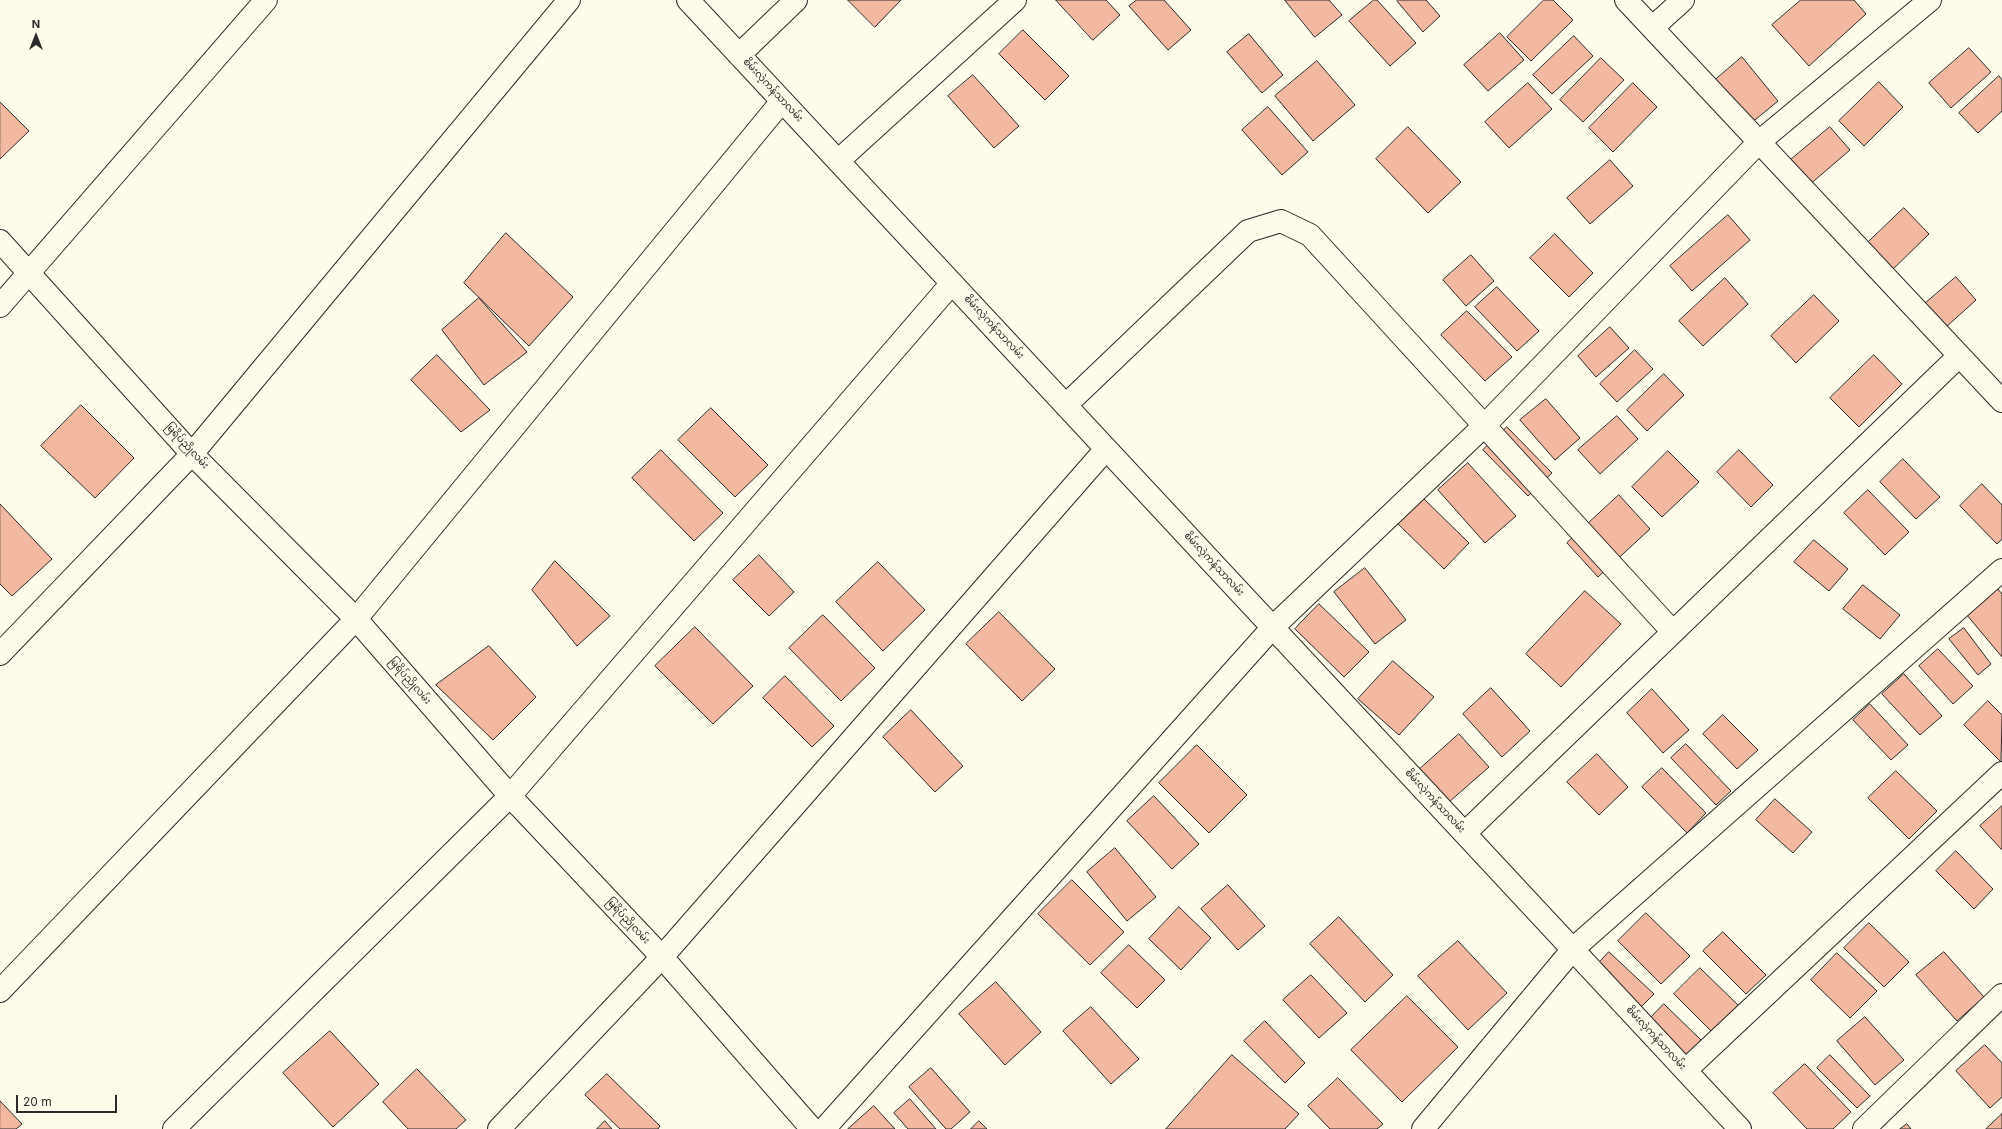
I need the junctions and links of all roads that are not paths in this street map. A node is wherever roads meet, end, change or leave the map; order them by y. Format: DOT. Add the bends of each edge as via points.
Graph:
graph roads {
  1 [pos="266,0"];
  2 [pos="570,0"];
  3 [pos="688,0"];
  4 [pos="796,0"];
  5 [pos="1014,0"];
  6 [pos="1626,0"];
  7 [pos="1683,0"];
  8 [pos="1930,0"];
  9 [pos="1652,28"];
  10 [pos="739,54"];
  11 [pos="782,101"];
  12 [pos="1759,142"];
  13 [pos="838,161"];
  14 [pos="0,241"];
  15 [pos="30,273"];
  16 [pos="952,283"];
  17 [pos="0,306"];
  18 [pos="1959,356"];
  19 [pos="2002,401"];
  20 [pos="1067,404"];
  21 [pos="1484,426"];
  22 [pos="1106,449"];
  23 [pos="192,454"];
  24 [pos="2002,570"];
  25 [pos="356,619"];
  26 [pos="1273,627"];
  27 [pos="1673,632"];
  28 [pos="0,654"];
  29 [pos="2002,773"];
  30 [pos="510,796"];
  31 [pos="1465,833"];
  32 [pos="1573,950"];
  33 [pos="662,957"];
  34 [pos="0,991"];
  35 [pos="2002,995"];
  36 [pos="1686,1070"];
  37 [pos="1732,1126"];
  38 [pos="174,1129"];
  39 [pos="499,1129"];
  40 [pos="812,1129"];
  41 [pos="824,1129"];
  42 [pos="1423,1129"];
  43 [pos="1864,1129"];
  1 -- 15 [label="street"];
  2 -- 23 [label="street"];
  3 -- 10 [label="street, စိမ်းလဲ့ကန်သာလမ်း"];
  4 -- 10 [label="street"];
  5 -- 13 [label="street"];
  6 -- 9 [label="street"];
  7 -- 9 [label="street"];
  8 -- 12 [label="street"];
  9 -- 12 [label="street"];
  10 -- 11 [label="street, စိမ်းလဲ့ကန်သာလမ်း"];
  11 -- 13 [label="street, စိမ်းလဲ့ကန်သာလမ်း"];
  11 -- 25 [label="street"];
  12 -- 18 [label="street"];
  12 -- 21 [label="street"];
  13 -- 16 [label="street, စိမ်းလဲ့ကန်သာလမ်း"];
  14 -- 15 [label="street, မြရိပ်ညိုလမ်း"];
  15 -- 17 [label="street"];
  15 -- 23 [label="street, မြရိပ်ညိုလမ်း"];
  16 -- 20 [label="street, စိမ်းလဲ့ကန်သာလမ်း"];
  16 -- 30 [label="street"];
  18 -- 19 [label="street"];
  18 -- 27 [label="street"];
  20 -- 21 [label="street" via="1248,231 1281,221 1310,235"];
  20 -- 22 [label="street, စိမ်းလဲ့ကန်သာလမ်း"];
  21 -- 26 [label="street"];
  21 -- 27 [label="street"];
  22 -- 26 [label="street, စိမ်းလဲ့ကန်သာလမ်း"];
  22 -- 33 [label="street"];
  23 -- 25 [label="street, မြရိပ်ညိုလမ်း"];
  23 -- 28 [label="street"];
  24 -- 32 [label="street"];
  25 -- 30 [label="street, မြရိပ်ညိုလမ်း"];
  25 -- 34 [label="street"];
  26 -- 31 [label="street, စိမ်းလဲ့ကန်သာလမ်း"];
  26 -- 41 [label="street"];
  27 -- 31 [label="street"];
  29 -- 36 [label="street"];
  30 -- 33 [label="street, မြရိပ်ညိုလမ်း"];
  30 -- 38 [label="street"];
  31 -- 32 [label="street, စိမ်းလဲ့ကန်သာလမ်း"];
  32 -- 36 [label="street, စိမ်းလဲ့ကန်သာလမ်း"];
  32 -- 42 [label="street"];
  33 -- 39 [label="street"];
  33 -- 40 [label="street, မြရိပ်ညိုလမ်း"];
  35 -- 43 [label="street"];
  36 -- 37 [label="street, စိမ်းလဲ့ကန်သာလမ်း"];
}
